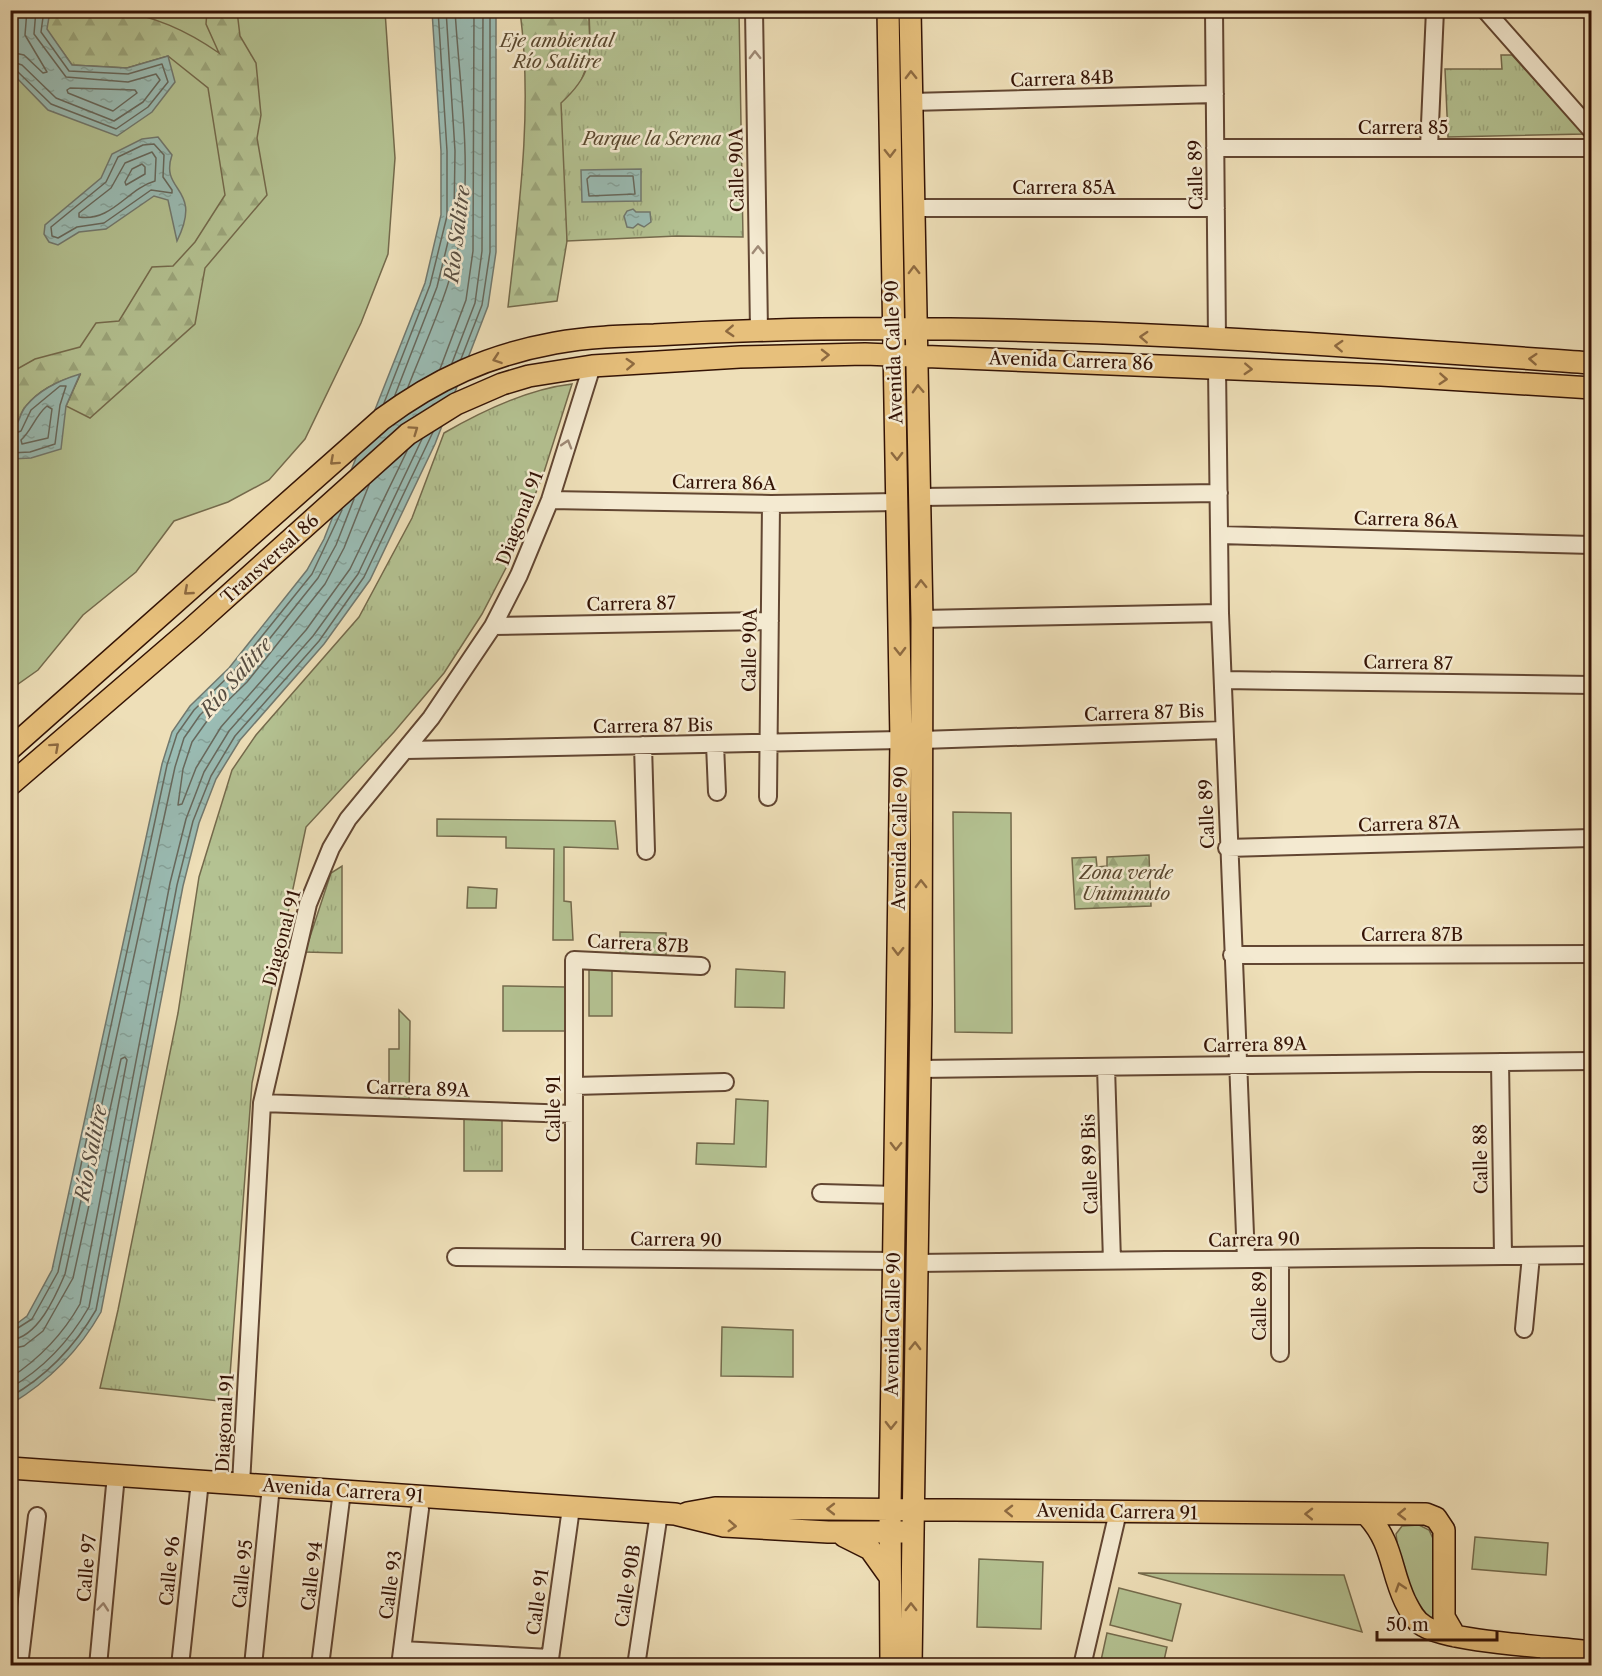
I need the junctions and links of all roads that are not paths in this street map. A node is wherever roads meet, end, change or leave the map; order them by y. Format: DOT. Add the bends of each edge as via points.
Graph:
graph roads {
  1 [pos="754,10"];
  2 [pos="888,10"];
  3 [pos="910,10"];
  4 [pos="1214,10"];
  5 [pos="1435,10"];
  6 [pos="1485,10"];
  7 [pos="1215,94"];
  8 [pos="911,102"];
  9 [pos="1592,131"];
  10 [pos="1429,147"];
  11 [pos="1215,148"];
  12 [pos="1592,148"];
  13 [pos="913,208"];
  14 [pos="1216,208"];
  15 [pos="894,328"];
  16 [pos="915,328"];
  17 [pos="759,330"];
  18 [pos="1217,340"];
  19 [pos="553,343"];
  20 [pos="895,355"];
  21 [pos="917,356"];
  22 [pos="1592,363"];
  23 [pos="592,366"];
  24 [pos="1217,367"];
  25 [pos="551,371"];
  26 [pos="1592,388"];
  27 [pos="1219,493"];
  28 [pos="920,497"];
  29 [pos="549,500"];
  30 [pos="898,502"];
  31 [pos="771,504"];
  32 [pos="1220,535"];
  33 [pos="1592,545"];
  34 [pos="1220,613"];
  35 [pos="922,619"];
  36 [pos="770,621"];
  37 [pos="493,626"];
  38 [pos="1224,680"];
  39 [pos="1592,685"];
  40 [pos="1224,730"];
  41 [pos="911,740"];
  42 [pos="768,743"];
  43 [pos="714,744"];
  44 [pos="643,745"];
  45 [pos="10,749"];
  46 [pos="406,750"];
  47 [pos="10,785"];
  48 [pos="717,792"];
  49 [pos="768,798"];
  50 [pos="1592,838"];
  51 [pos="1227,848"];
  52 [pos="646,850"];
  53 [pos="1592,954"];
  54 [pos="1232,956"];
  55 [pos="574,960"];
  56 [pos="701,966"];
  57 [pos="1592,1061"];
  58 [pos="1500,1062"];
  59 [pos="1237,1065"];
  60 [pos="1106,1067"];
  61 [pos="919,1069"];
  62 [pos="725,1082"];
  63 [pos="574,1086"];
  64 [pos="262,1103"];
  65 [pos="573,1114"];
  66 [pos="821,1193"];
  67 [pos="896,1195"];
  68 [pos="1592,1255"];
  69 [pos="1503,1256"];
  70 [pos="1531,1256"];
  71 [pos="456,1257"];
  72 [pos="574,1258"];
  73 [pos="1246,1259"];
  74 [pos="1280,1259"];
  75 [pos="895,1261"];
  76 [pos="1112,1261"];
  77 [pos="916,1263"];
  78 [pos="1524,1329"];
  79 [pos="1280,1353"];
  80 [pos="10,1468"];
  81 [pos="116,1474"];
  82 [pos="200,1481"];
  83 [pos="241,1484"];
  84 [pos="271,1486"];
  85 [pos="342,1491"];
  86 [pos="571,1508"];
  87 [pos="420,1509"];
  88 [pos="890,1509"];
  89 [pos="912,1509"];
  90 [pos="1118,1512"];
  91 [pos="667,1514"];
  92 [pos="1367,1515"];
  93 [pos="36,1516"];
  94 [pos="828,1532"];
  95 [pos="890,1532"];
  96 [pos="912,1532"];
  97 [pos="891,1580"];
  98 [pos="1455,1636"];
  99 [pos="1592,1652"];
  100 [pos="1549,1656"];
  101 [pos="401,1658"];
  102 [pos="549,1662"];
  103 [pos="19,1665"];
  104 [pos="98,1665"];
  105 [pos="180,1665"];
  106 [pos="253,1665"];
  107 [pos="320,1665"];
  108 [pos="636,1665"];
  109 [pos="891,1665"];
  110 [pos="911,1665"];
  111 [pos="1082,1665"];
  17 -- 1 [label="street, Calle 90A, one-way"];
  2 -- 15 [label="main road, Avenida Calle 90, one-way"];
  8 -- 3 [label="main road, Avenida Calle 90, one-way"];
  4 -- 7 [label="street, Calle 89"];
  5 -- 10 [label="street"];
  6 -- 9 [label="street"];
  7 -- 8 [label="street, Carrera 84B"];
  7 -- 11 [label="street, Calle 89"];
  8 -- 13 [label="main road, Avenida Calle 90"];
  10 -- 11 [label="street, Carrera 85"];
  10 -- 12 [label="street, Carrera 85"];
  11 -- 14 [label="street, Calle 89"];
  13 -- 14 [label="street, Carrera 85A"];
  16 -- 13 [label="main road, Avenida Calle 90, one-way"];
  14 -- 18 [label="street, Calle 89"];
  15 -- 16 [label="main road, Avenida Carrera 86"];
  15 -- 17 [label="main road, Avenida Carrera 86"];
  15 -- 20 [label="main road, Avenida Calle 90"];
  18 -- 16 [label="main road, Avenida Carrera 86, one-way"];
  16 -- 21 [label="main road, Avenida Calle 90"];
  17 -- 19 [label="main road, Avenida Carrera 86, one-way"];
  22 -- 18 [label="main road, Avenida Carrera 86, one-way"];
  19 -- 45 [label="main road, Transversal 86, one-way" via="445,377 382,418"];
  20 -- 21 [label="main road, Avenida Carrera 86"];
  23 -- 20 [label="main road, Avenida Carrera 86, one-way" via="796,355"];
  20 -- 30 [label="main road, Avenida Calle 90, one-way"];
  21 -- 24 [label="main road, Avenida Carrera 86"];
  28 -- 21 [label="main road, Avenida Calle 90, one-way"];
  23 -- 25 [label="main road, Avenida Carrera 86"];
  29 -- 23 [label="street, Diagonal 91, one-way"];
  24 -- 26 [label="main road, Avenida Carrera 86, one-way"];
  24 -- 27 [label="street, Calle 89"];
  47 -- 25 [label="main road, Transversal 86, one-way" via="408,434 478,393"];
  27 -- 28 [label="street"];
  27 -- 32 [label="street, Calle 89"];
  35 -- 28 [label="main road, Avenida Calle 90, one-way"];
  29 -- 31 [label="street, Carrera 86A"];
  29 -- 37 [label="street, Diagonal 91" via="519,575"];
  30 -- 31 [label="street, Carrera 86A"];
  30 -- 41 [label="main road, Avenida Calle 90, one-way"];
  31 -- 36 [label="street, Calle 90A"];
  32 -- 33 [label="street, Carrera 86A"];
  32 -- 34 [label="street, Calle 89"];
  34 -- 35 [label="street"];
  34 -- 38 [label="street, Calle 89"];
  35 -- 41 [label="main road, Avenida Calle 90"];
  36 -- 37 [label="street, Carrera 87"];
  36 -- 42 [label="street, Calle 90A"];
  37 -- 46 [label="street, Diagonal 91"];
  38 -- 39 [label="street, Carrera 87"];
  38 -- 40 [label="street, Calle 89"];
  40 -- 41 [label="street, Carrera 87 Bis"];
  40 -- 51 [label="street, Calle 89"];
  41 -- 42 [label="street, Carrera 87 Bis"];
  61 -- 41 [label="main road, Avenida Calle 90, one-way"];
  41 -- 67 [label="main road, Avenida Calle 90, one-way"];
  42 -- 43 [label="street, Carrera 87 Bis"];
  42 -- 49 [label="street, Calle 90A"];
  43 -- 44 [label="street, Carrera 87 Bis"];
  43 -- 48 [label="street"];
  44 -- 46 [label="street, Carrera 87 Bis"];
  44 -- 52 [label="street"];
  46 -- 64 [label="street, Diagonal 91" via="348,819 308,904"];
  50 -- 51 [label="street, Carrera 87A"];
  51 -- 54 [label="street, Calle 89"];
  53 -- 54 [label="street, Carrera 87B"];
  54 -- 59 [label="street, Calle 89"];
  55 -- 56 [label="street, Carrera 87B"];
  55 -- 63 [label="street, Calle 91"];
  57 -- 58 [label="street, Carrera 89A"];
  58 -- 59 [label="street, Carrera 89A"];
  58 -- 69 [label="street, Calle 88"];
  59 -- 60 [label="street, Carrera 89A"];
  59 -- 73 [label="street, Calle 89"];
  60 -- 61 [label="street, Carrera 89A"];
  60 -- 76 [label="street, Calle 89 Bis"];
  61 -- 77 [label="main road, Avenida Calle 90"];
  62 -- 63 [label="street"];
  63 -- 65 [label="street, Calle 91"];
  64 -- 65 [label="street, Carrera 89A"];
  64 -- 83 [label="street, Diagonal 91"];
  65 -- 72 [label="street, Calle 91"];
  66 -- 67 [label="street"];
  67 -- 75 [label="main road, Avenida Calle 90"];
  68 -- 70 [label="street, Carrera 90"];
  69 -- 70 [label="street, Carrera 90"];
  69 -- 74 [label="street, Carrera 90"];
  70 -- 78 [label="street"];
  71 -- 72 [label="street, Carrera 90"];
  72 -- 75 [label="street, Carrera 90"];
  73 -- 74 [label="street, Carrera 90"];
  73 -- 76 [label="street, Carrera 90"];
  74 -- 79 [label="street, Calle 89"];
  75 -- 88 [label="main road, Avenida Calle 90, one-way"];
  76 -- 77 [label="street, Carrera 90"];
  89 -- 77 [label="main road, Avenida Calle 90, one-way"];
  80 -- 81 [label="main road, Avenida Carrera 91"];
  81 -- 82 [label="main road, Avenida Carrera 91"];
  104 -- 81 [label="street, Calle 97, one-way"];
  82 -- 83 [label="main road, Avenida Carrera 91"];
  82 -- 105 [label="street, Calle 96"];
  83 -- 84 [label="main road, Avenida Carrera 91"];
  84 -- 85 [label="main road, Avenida Carrera 91"];
  84 -- 106 [label="street, Calle 95"];
  85 -- 86 [label="main road, Avenida Carrera 91"];
  85 -- 107 [label="street, Calle 94"];
  86 -- 91 [label="main road, Avenida Carrera 91"];
  86 -- 102 [label="street, Calle 91"];
  87 -- 101 [label="street, Calle 93"];
  88 -- 89 [label="main road, Avenida Carrera 91"];
  88 -- 91 [label="main road, Avenida Carrera 91, one-way" via="715,1508"];
  88 -- 95 [label="main road, Avenida Calle 90"];
  90 -- 89 [label="main road, Avenida Carrera 91, one-way"];
  89 -- 96 [label="main road, Avenida Calle 90"];
  92 -- 90 [label="main road, Avenida Carrera 91, one-way"];
  90 -- 111 [label="street"];
  91 -- 94 [label="main road, Avenida Carrera 91, one-way" via="724,1526"];
  91 -- 108 [label="street, Calle 90B"];
  98 -- 92 [label="main road, one-way" via="1426,1628 1412,1615 1384,1535"];
  98 -- 92 [label="main road, Avenida Carrera 91, one-way" via="1444,1617 1442,1525 1426,1514"];
  93 -- 103 [label="street"];
  94 -- 95 [label="main road, Avenida Carrera 91"];
  94 -- 97 [label="main road" via="852,1538 870,1549"];
  95 -- 96 [label="main road, Avenida Carrera 91"];
  95 -- 97 [label="main road, Avenida Calle 90"];
  110 -- 96 [label="main road, Avenida Calle 90, one-way"];
  97 -- 109 [label="main road, Avenida Calle 90"];
  98 -- 100 [label="main road"];
  99 -- 100 [label="main road"];
  101 -- 102 [label="street"];
}
